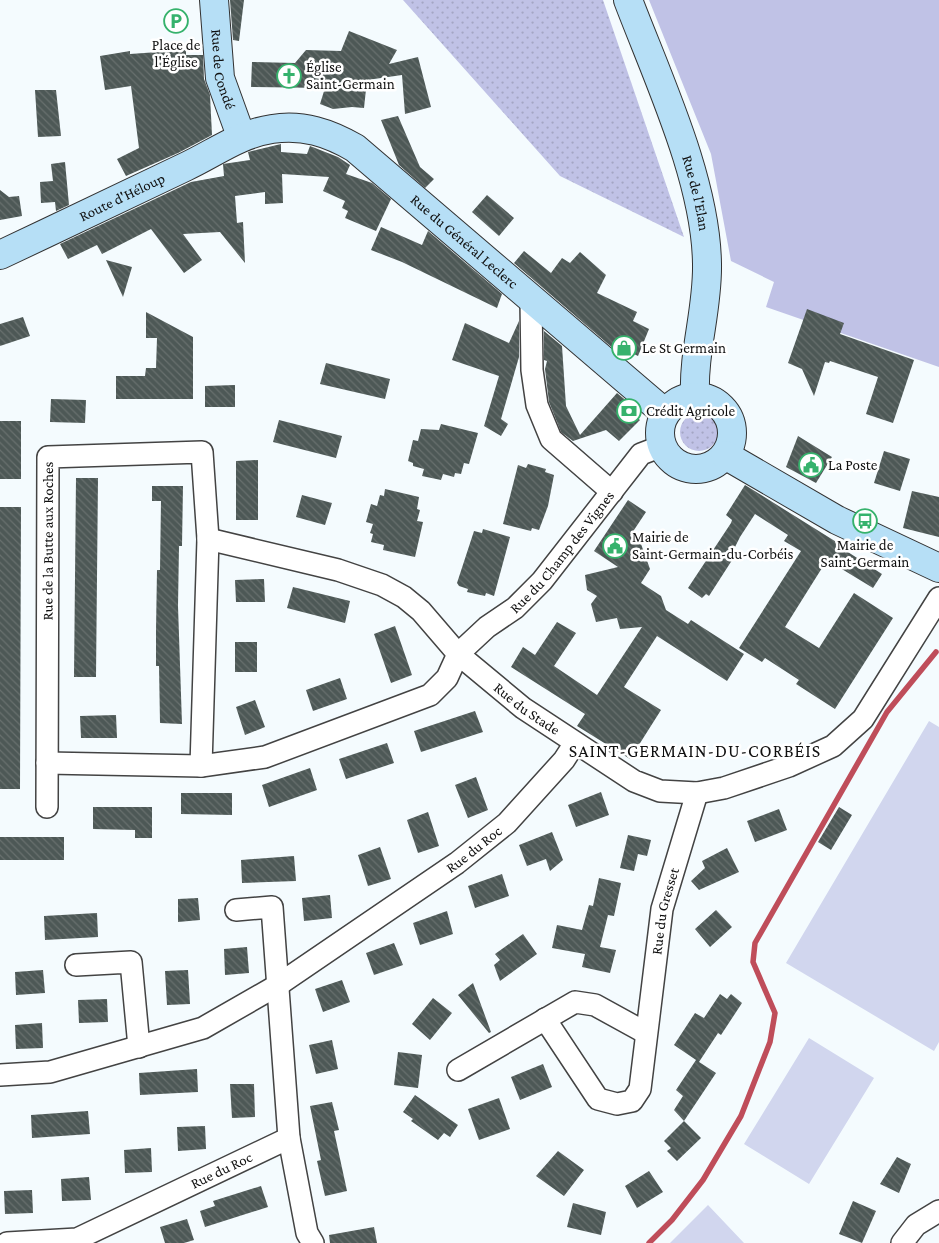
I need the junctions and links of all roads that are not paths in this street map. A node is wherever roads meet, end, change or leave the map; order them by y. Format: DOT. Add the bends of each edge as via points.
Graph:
graph roads {
  1 [pos="214,0"];
  2 [pos="628,0"];
  3 [pos="242,136"];
  4 [pos="0,255"];
  5 [pos="531,300"];
  6 [pos="696,396"];
  7 [pos="665,413"];
  8 [pos="662,446"];
  9 [pos="725,455"];
  10 [pos="612,492"];
  11 [pos="208,539"];
  12 [pos="939,568"];
  13 [pos="939,598"];
  14 [pos="458,654"];
  15 [pos="575,743"];
  16 [pos="47,764"];
  17 [pos="201,766"];
  18 [pos="697,793"];
  19 [pos="47,808"];
  20 [pos="236,910"];
  21 [pos="76,965"];
  22 [pos="278,985"];
  23 [pos="545,1019"];
  24 [pos="646,1033"];
  25 [pos="139,1047"];
  26 [pos="458,1070"];
  27 [pos="0,1074"];
  28 [pos="289,1138"];
  29 [pos="939,1211"];
  30 [pos="7,1243"];
  31 [pos="313,1243"];
  32 [pos="902,1243"];
  1 -- 3 [label="street, Rue de Condé" via="220,78"];
  2 -- 6 [label="street, Rue de l'Elan" via="683,148 702,216 707,264 696,355"];
  3 -- 4 [label="street, Route d'Héloup" via="207,157"];
  3 -- 5 [label="street, Rue du Général Leclerc" via="274,128 309,128 331,134 355,148"];
  5 -- 7 [label="street, Rue du Général Leclerc"];
  5 -- 10 [label="street" via="532,370 537,405 551,439"];
  6 -- 7 [label="street" via="678,401"];
  6 -- 9 [label="street" via="710,398 722,407 731,422 732,439"];
  7 -- 8 [label="street" via="660,429"];
  8 -- 9 [label="street" via="669,457 691,468 716,464"];
  8 -- 10 [label="street, Rue du Champ des Vignes" via="641,454"];
  9 -- 12 [label="street" via="837,520"];
  10 -- 14 [label="street, Rue du Champ des Vignes" via="542,581 515,608 487,627"];
  11 -- 14 [label="street, Rue du Stade" via="338,570 382,585 421,611"];
  11 -- 16 [label="street, Rue de la Butte aux Roches" via="202,452 48,457"];
  11 -- 17 [label="street, Rue de la Butte aux Roches"];
  13 -- 18 [label="street, Rue du Stade" via="863,719 834,746 789,766 724,788"];
  14 -- 15 [label="street, Rue du Stade" via="524,708"];
  14 -- 17 [label="street" via="446,678 430,695 265,757"];
  15 -- 18 [label="street, Rue du Stade" via="634,781 660,791"];
  15 -- 22 [label="street, Rue du Roc" via="508,823 457,863"];
  16 -- 17 [label="street"];
  16 -- 19 [label="street, Rue de la Butte aux Roches"];
  18 -- 24 [label="street, Rue du Gresset" via="662,909"];
  20 -- 22 [label="street" via="272,907"];
  21 -- 25 [label="street" via="131,962"];
  22 -- 25 [label="street, Rue du Roc" via="203,1028"];
  22 -- 28 [label="street"];
  23 -- 24 [label="street" via="575,1002 595,1005"];
  23 -- 24 [label="street, Rue du Gresset" via="598,1099 617,1104 632,1101 640,1089"];
  23 -- 26 [label="street"];
  25 -- 27 [label="street, Rue du Roc" via="50,1072"];
  28 -- 30 [label="street, Rue du Roc" via="77,1238"];
  28 -- 31 [label="street" via="307,1233"];
  29 -- 32 [label="street" via="916,1226"];
}
